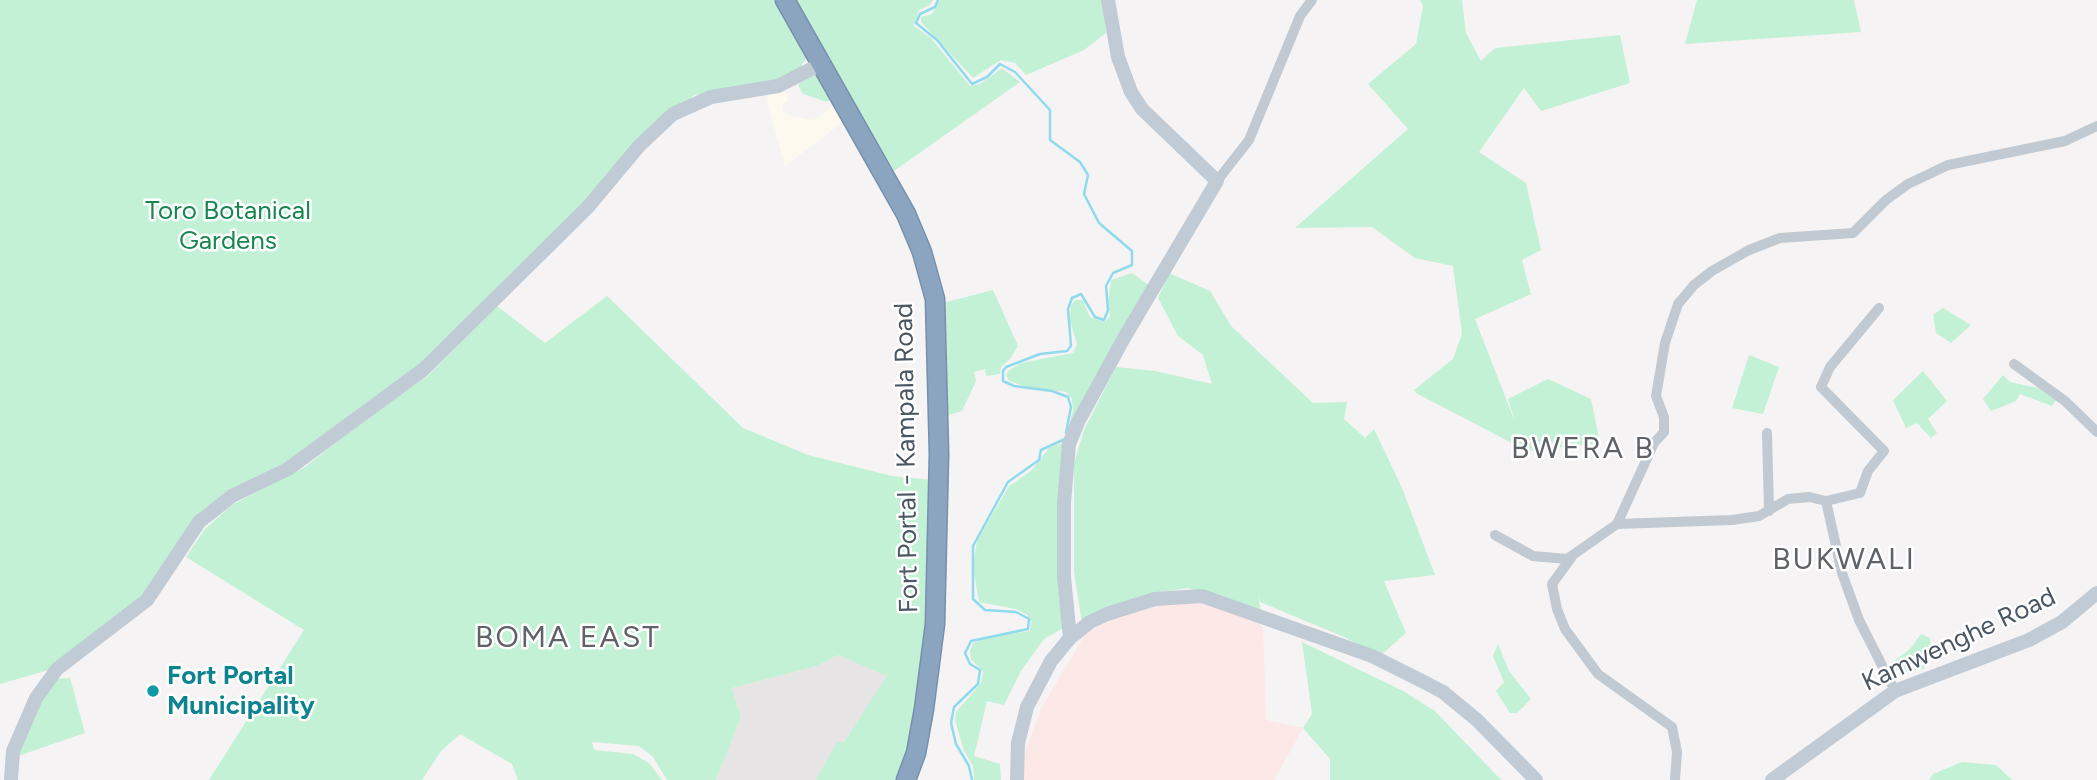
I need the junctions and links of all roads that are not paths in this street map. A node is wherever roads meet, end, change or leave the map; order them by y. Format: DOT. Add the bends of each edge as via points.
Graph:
graph roads {
  1 [pos="785,0"];
  2 [pos="1108,0"];
  3 [pos="1312,0"];
  4 [pos="822,62"];
  5 [pos="2097,126"];
  6 [pos="1217,181"];
  7 [pos="1880,308"];
  8 [pos="2014,364"];
  9 [pos="2097,432"];
  10 [pos="1767,433"];
  11 [pos="1826,501"];
  12 [pos="1769,511"];
  13 [pos="1617,524"];
  14 [pos="1495,535"];
  15 [pos="1571,558"];
  16 [pos="2097,593"];
  17 [pos="1070,638"];
  18 [pos="1895,691"];
  19 [pos="7,754"];
  20 [pos="11,780"];
  21 [pos="906,780"];
  22 [pos="1017,780"];
  23 [pos="1536,780"];
  24 [pos="1675,780"];
  25 [pos="1772,780"];
  1 -- 4 [label="highway, Fort Portal - Kampala Road"];
  2 -- 6 [label="main road" via="1118,57 1131,92 1142,109"];
  3 -- 6 [label="street" via="1300,16 1249,140"];
  4 -- 19 [label="main road" via="778,86 711,97 673,114 639,146 588,207 424,369 288,469 232,496 199,522 147,600 57,669"];
  4 -- 21 [label="highway, Fort Portal - Kampala Road" via="906,215 935,299 939,454 935,624 916,753"];
  5 -- 13 [label="street" via="2065,141 1948,165 1897,192 1853,233 1780,238 1749,250 1694,285 1678,304 1665,342 1656,396 1664,432 1654,443"];
  6 -- 17 [label="main road" via="1124,338 1069,444 1064,577"];
  7 -- 11 [label="street" via="1830,367 1821,387 1884,451 1868,471 1860,493"];
  8 -- 9 [label="street" via="2065,401"];
  10 -- 12 [label="street"];
  11 -- 12 [label="street" via="1788,499"];
  11 -- 18 [label="street" via="1859,620"];
  12 -- 13 [label="street" via="1701,523"];
  13 -- 15 [label="street"];
  14 -- 15 [label="street" via="1533,556"];
  15 -- 24 [label="street" via="1552,584 1565,629 1598,674 1672,727 1677,752"];
  16 -- 18 [label="main road, Kamwenghe Road" via="2062,622 2029,640"];
  17 -- 22 [label="main road" via="1051,661 1027,706 1018,743"];
  17 -- 23 [label="main road" via="1107,614 1155,599 1202,596 1219,600 1372,656 1443,692"];
  18 -- 25 [label="main road, Kamwenghe Road"];
  19 -- 20 [label="main road"];
}
